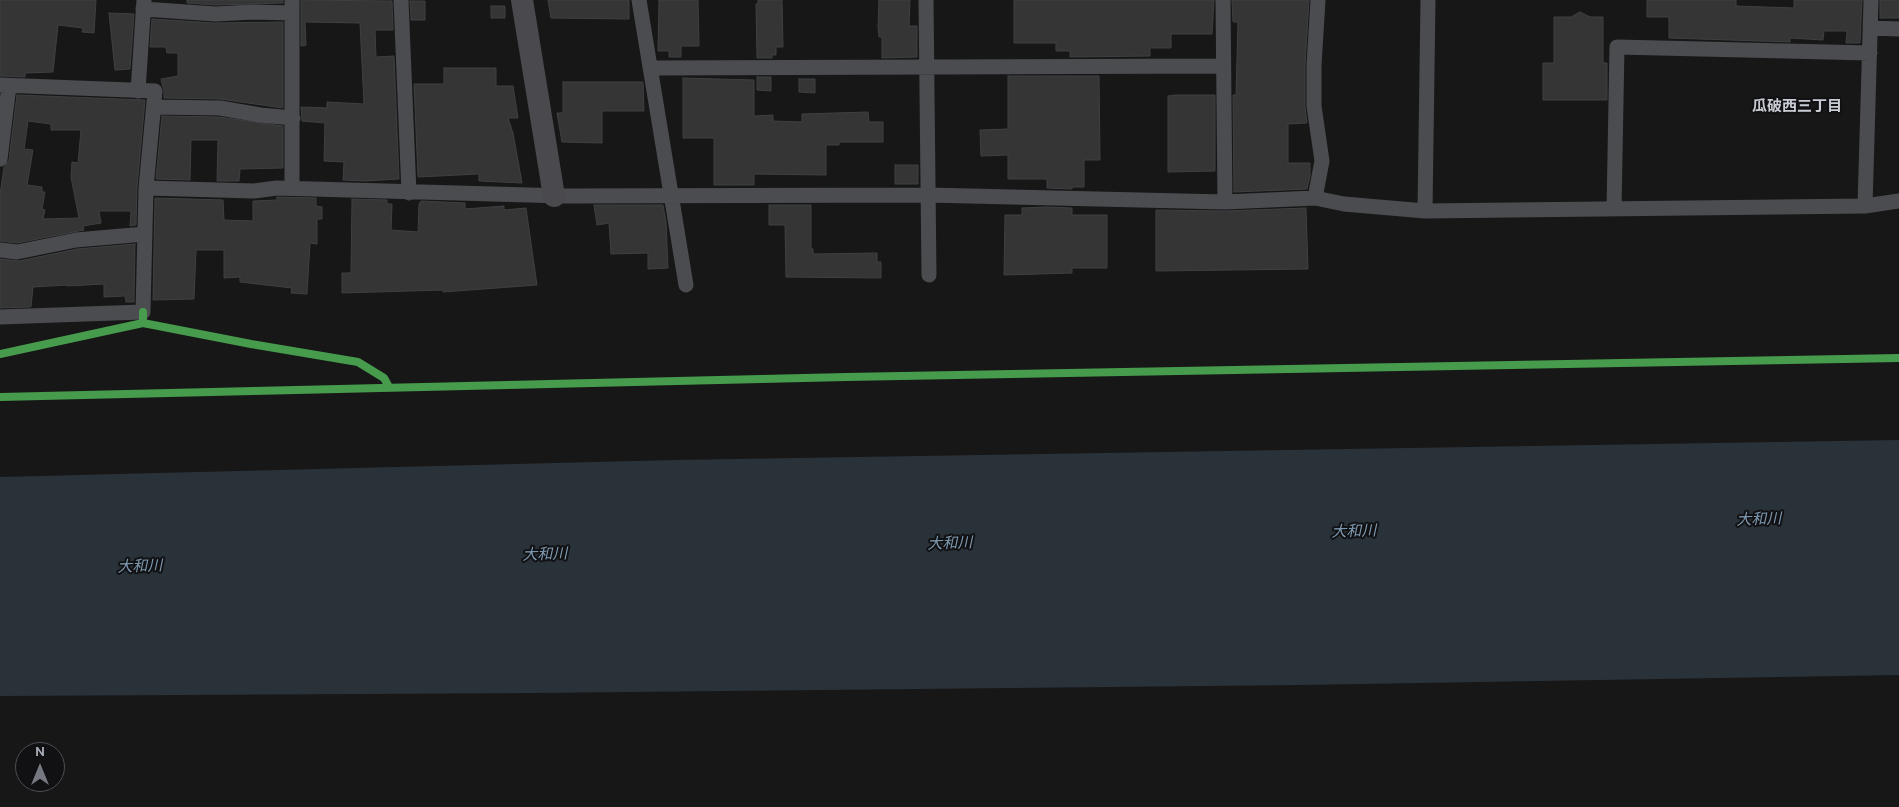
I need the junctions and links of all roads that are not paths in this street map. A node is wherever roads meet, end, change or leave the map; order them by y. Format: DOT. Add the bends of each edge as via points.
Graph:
graph roads {
  1 [pos="401,0"];
  2 [pos="522,0"];
  3 [pos="639,0"];
  4 [pos="926,0"];
  5 [pos="1223,0"];
  6 [pos="1318,0"];
  7 [pos="1428,0"];
  8 [pos="1871,0"];
  9 [pos="144,5"];
  10 [pos="292,6"];
  11 [pos="1870,28"];
  12 [pos="1899,28"];
  13 [pos="1870,53"];
  14 [pos="1223,66"];
  15 [pos="926,67"];
  16 [pos="650,68"];
  17 [pos="4,85"];
  18 [pos="138,91"];
  19 [pos="155,108"];
  20 [pos="293,118"];
  21 [pos="0,159"];
  22 [pos="146,188"];
  23 [pos="292,188"];
  24 [pos="409,193"];
  25 [pos="927,195"];
  26 [pos="554,196"];
  27 [pos="670,197"];
  28 [pos="1315,198"];
  29 [pos="1899,201"];
  30 [pos="1225,202"];
  31 [pos="1865,206"];
  32 [pos="1614,209"];
  33 [pos="1425,210"];
  34 [pos="146,234"];
  35 [pos="0,250"];
  36 [pos="929,275"];
  37 [pos="686,285"];
  38 [pos="0,317"];
  1 -- 24 [label="street"];
  2 -- 26 [label="street"];
  3 -- 16 [label="street"];
  4 -- 15 [label="street"];
  5 -- 14 [label="street"];
  6 -- 28 [label="street" via="1314,106 1322,161"];
  7 -- 33 [label="street"];
  8 -- 11 [label="street"];
  9 -- 10 [label="street" via="216,14"];
  9 -- 18 [label="street"];
  10 -- 20 [label="street"];
  11 -- 12 [label="street"];
  11 -- 13 [label="street"];
  13 -- 31 [label="street"];
  13 -- 32 [label="street" via="1617,47"];
  14 -- 15 [label="street"];
  14 -- 30 [label="street"];
  15 -- 16 [label="street"];
  15 -- 25 [label="street"];
  16 -- 27 [label="street"];
  17 -- 18 [label="street"];
  17 -- 21 [label="street"];
  18 -- 19 [label="street" via="155,91"];
  19 -- 20 [label="street" via="220,108"];
  19 -- 22 [label="street"];
  20 -- 23 [label="street"];
  22 -- 23 [label="street" via="254,191"];
  22 -- 34 [label="street"];
  23 -- 24 [label="street"];
  24 -- 26 [label="street"];
  25 -- 27 [label="street"];
  25 -- 30 [label="street"];
  25 -- 36 [label="street"];
  26 -- 27 [label="street"];
  27 -- 37 [label="street"];
  28 -- 30 [label="street"];
  28 -- 33 [label="street" via="1344,204"];
  29 -- 31 [label="street"];
  31 -- 32 [label="street"];
  32 -- 33 [label="street"];
  34 -- 35 [label="street" via="76,240 16,252"];
  34 -- 38 [label="street" via="143,312"];
}
